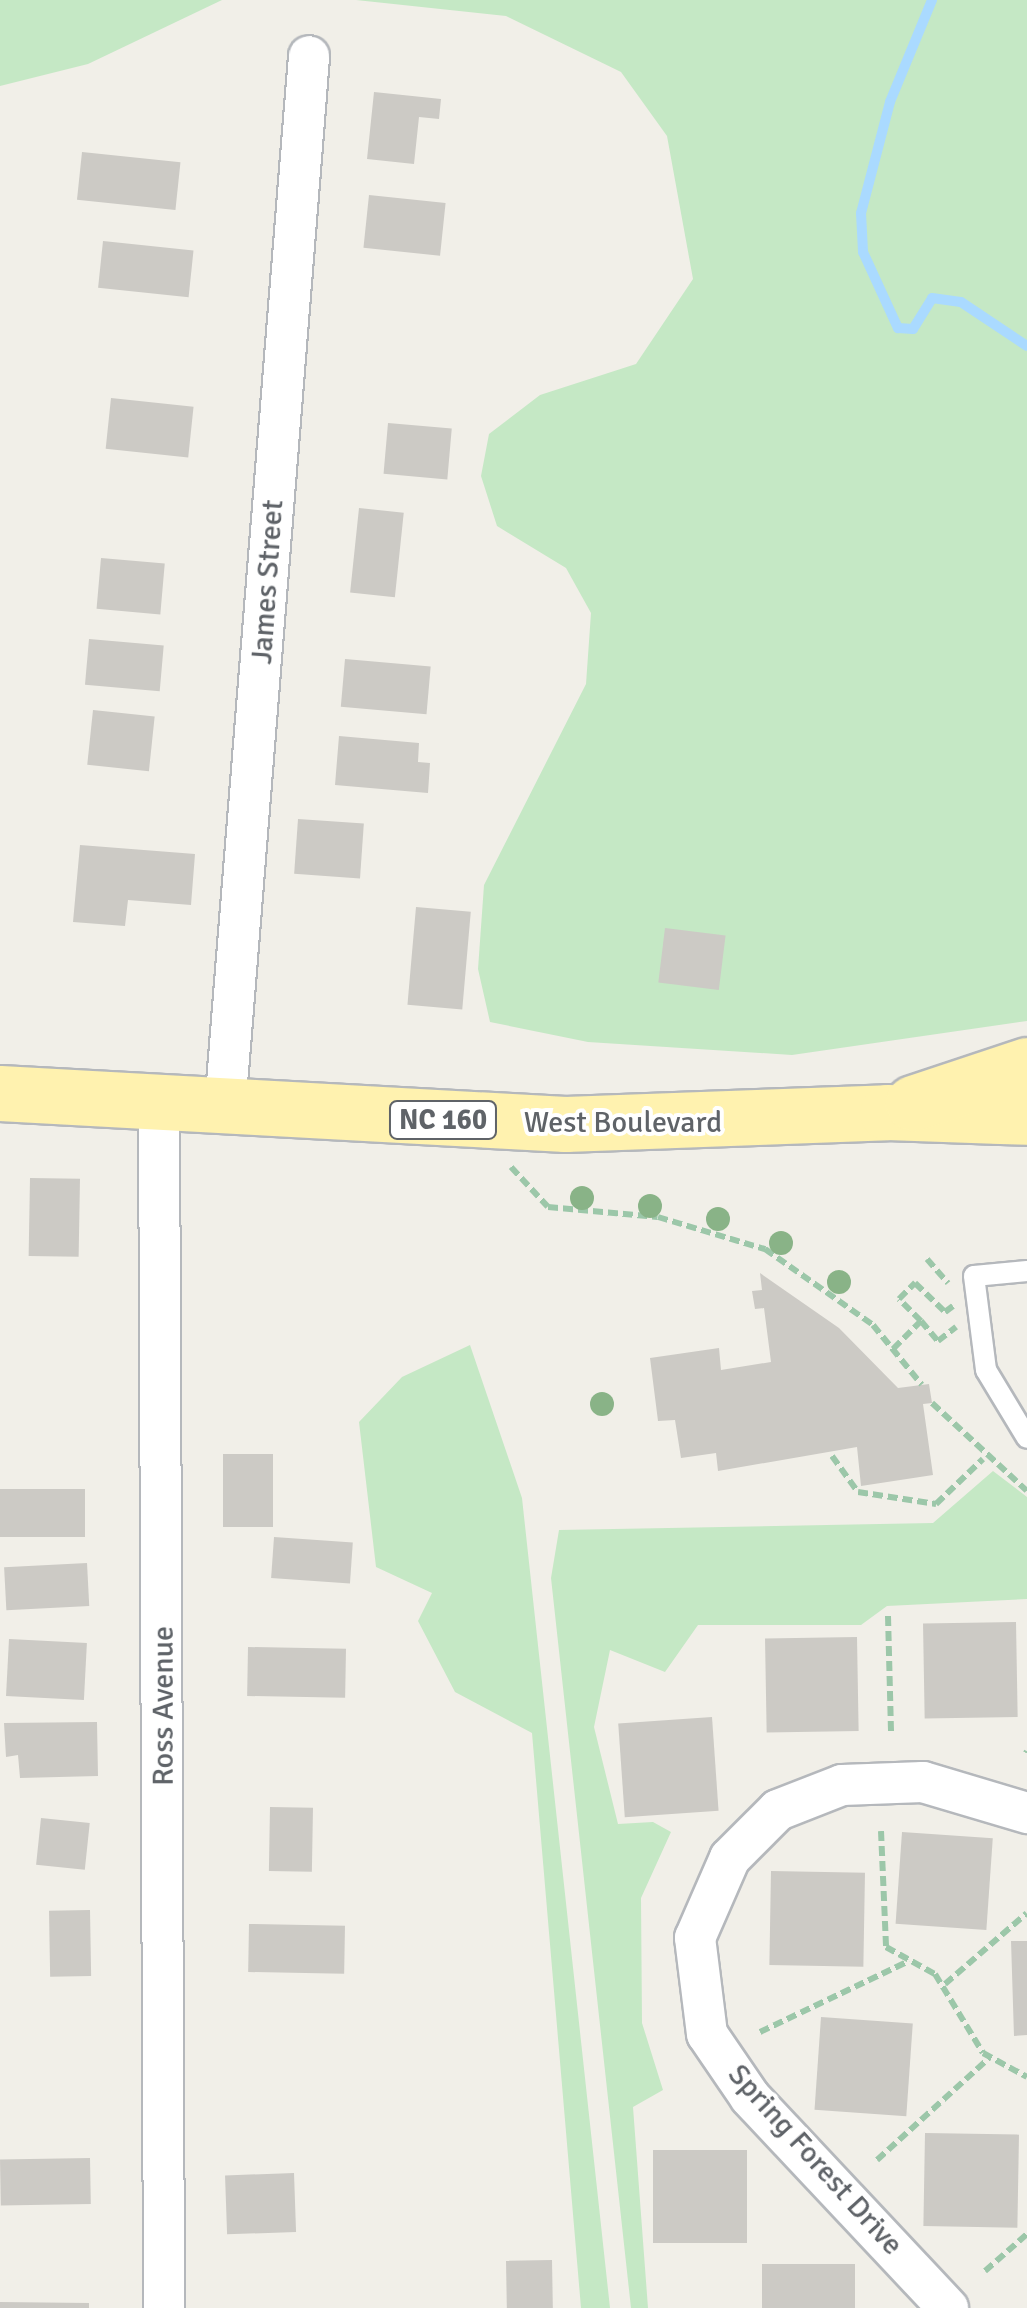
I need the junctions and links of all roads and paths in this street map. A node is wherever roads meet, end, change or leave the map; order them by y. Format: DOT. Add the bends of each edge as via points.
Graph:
graph roads {
  1 [pos="309,56"];
  2 [pos="1027,1065"];
  3 [pos="0,1093"];
  4 [pos="159,1104"];
  5 [pos="225,1108"];
  6 [pos="887,1112"];
  7 [pos="1027,1117"];
  8 [pos="510,1167"];
  9 [pos="1027,1270"];
  10 [pos="977,1298"];
  11 [pos="921,1321"];
  12 [pos="893,1349"];
  13 [pos="922,1385"];
  14 [pos="932,1403"];
  15 [pos="1027,1438"];
  16 [pos="832,1456"];
  17 [pos="983,1459"];
  18 [pos="1027,1491"];
  19 [pos="888,1616"];
  20 [pos="892,1734"];
  21 [pos="1027,1813"];
  22 [pos="881,1831"];
  23 [pos="1027,1913"];
  24 [pos="909,1960"];
  25 [pos="946,1984"];
  26 [pos="760,2032"];
  27 [pos="989,2058"];
  28 [pos="1027,2078"];
  29 [pos="877,2160"];
  30 [pos="1027,2234"];
  31 [pos="985,2270"];
  32 [pos="164,2308"];
  33 [pos="948,2308"];
  1 -- 5 [label="street, James Street"];
  2 -- 6 [label="main road, West Boulevard / NC 160"];
  3 -- 4 [label="main road, West Boulevard / NC 160"];
  4 -- 5 [label="main road, West Boulevard / NC 160"];
  4 -- 32 [label="street, Ross Avenue"];
  5 -- 6 [label="main road, West Boulevard / NC 160" via="565,1124"];
  6 -- 7 [label="main road, West Boulevard / NC 160"];
  8 -- 12 [label="path" via="548,1207 658,1217 766,1248"];
  9 -- 10 [label="lane" via="974,1276"];
  10 -- 11 [label="path" via="938,1341"];
  10 -- 11 [label="path" via="945,1312 915,1283 899,1300"];
  10 -- 15 [label="lane" via="986,1370"];
  11 -- 12 [label="path"];
  12 -- 13 [label="path"];
  14 -- 17 [label="path"];
  16 -- 17 [label="path" via="858,1492 936,1504"];
  17 -- 18 [label="path"];
  19 -- 20 [label="path"];
  21 -- 33 [label="street, Spring Forest Drive" via="923,1782 842,1785 778,1810 730,1858 696,1938 703,2020 739,2081"];
  22 -- 24 [label="path" via="882,1934"];
  23 -- 25 [label="path"];
  24 -- 25 [label="path"];
  24 -- 26 [label="path"];
  25 -- 27 [label="path"];
  27 -- 28 [label="path"];
  27 -- 29 [label="path"];
  30 -- 31 [label="path"];
}
